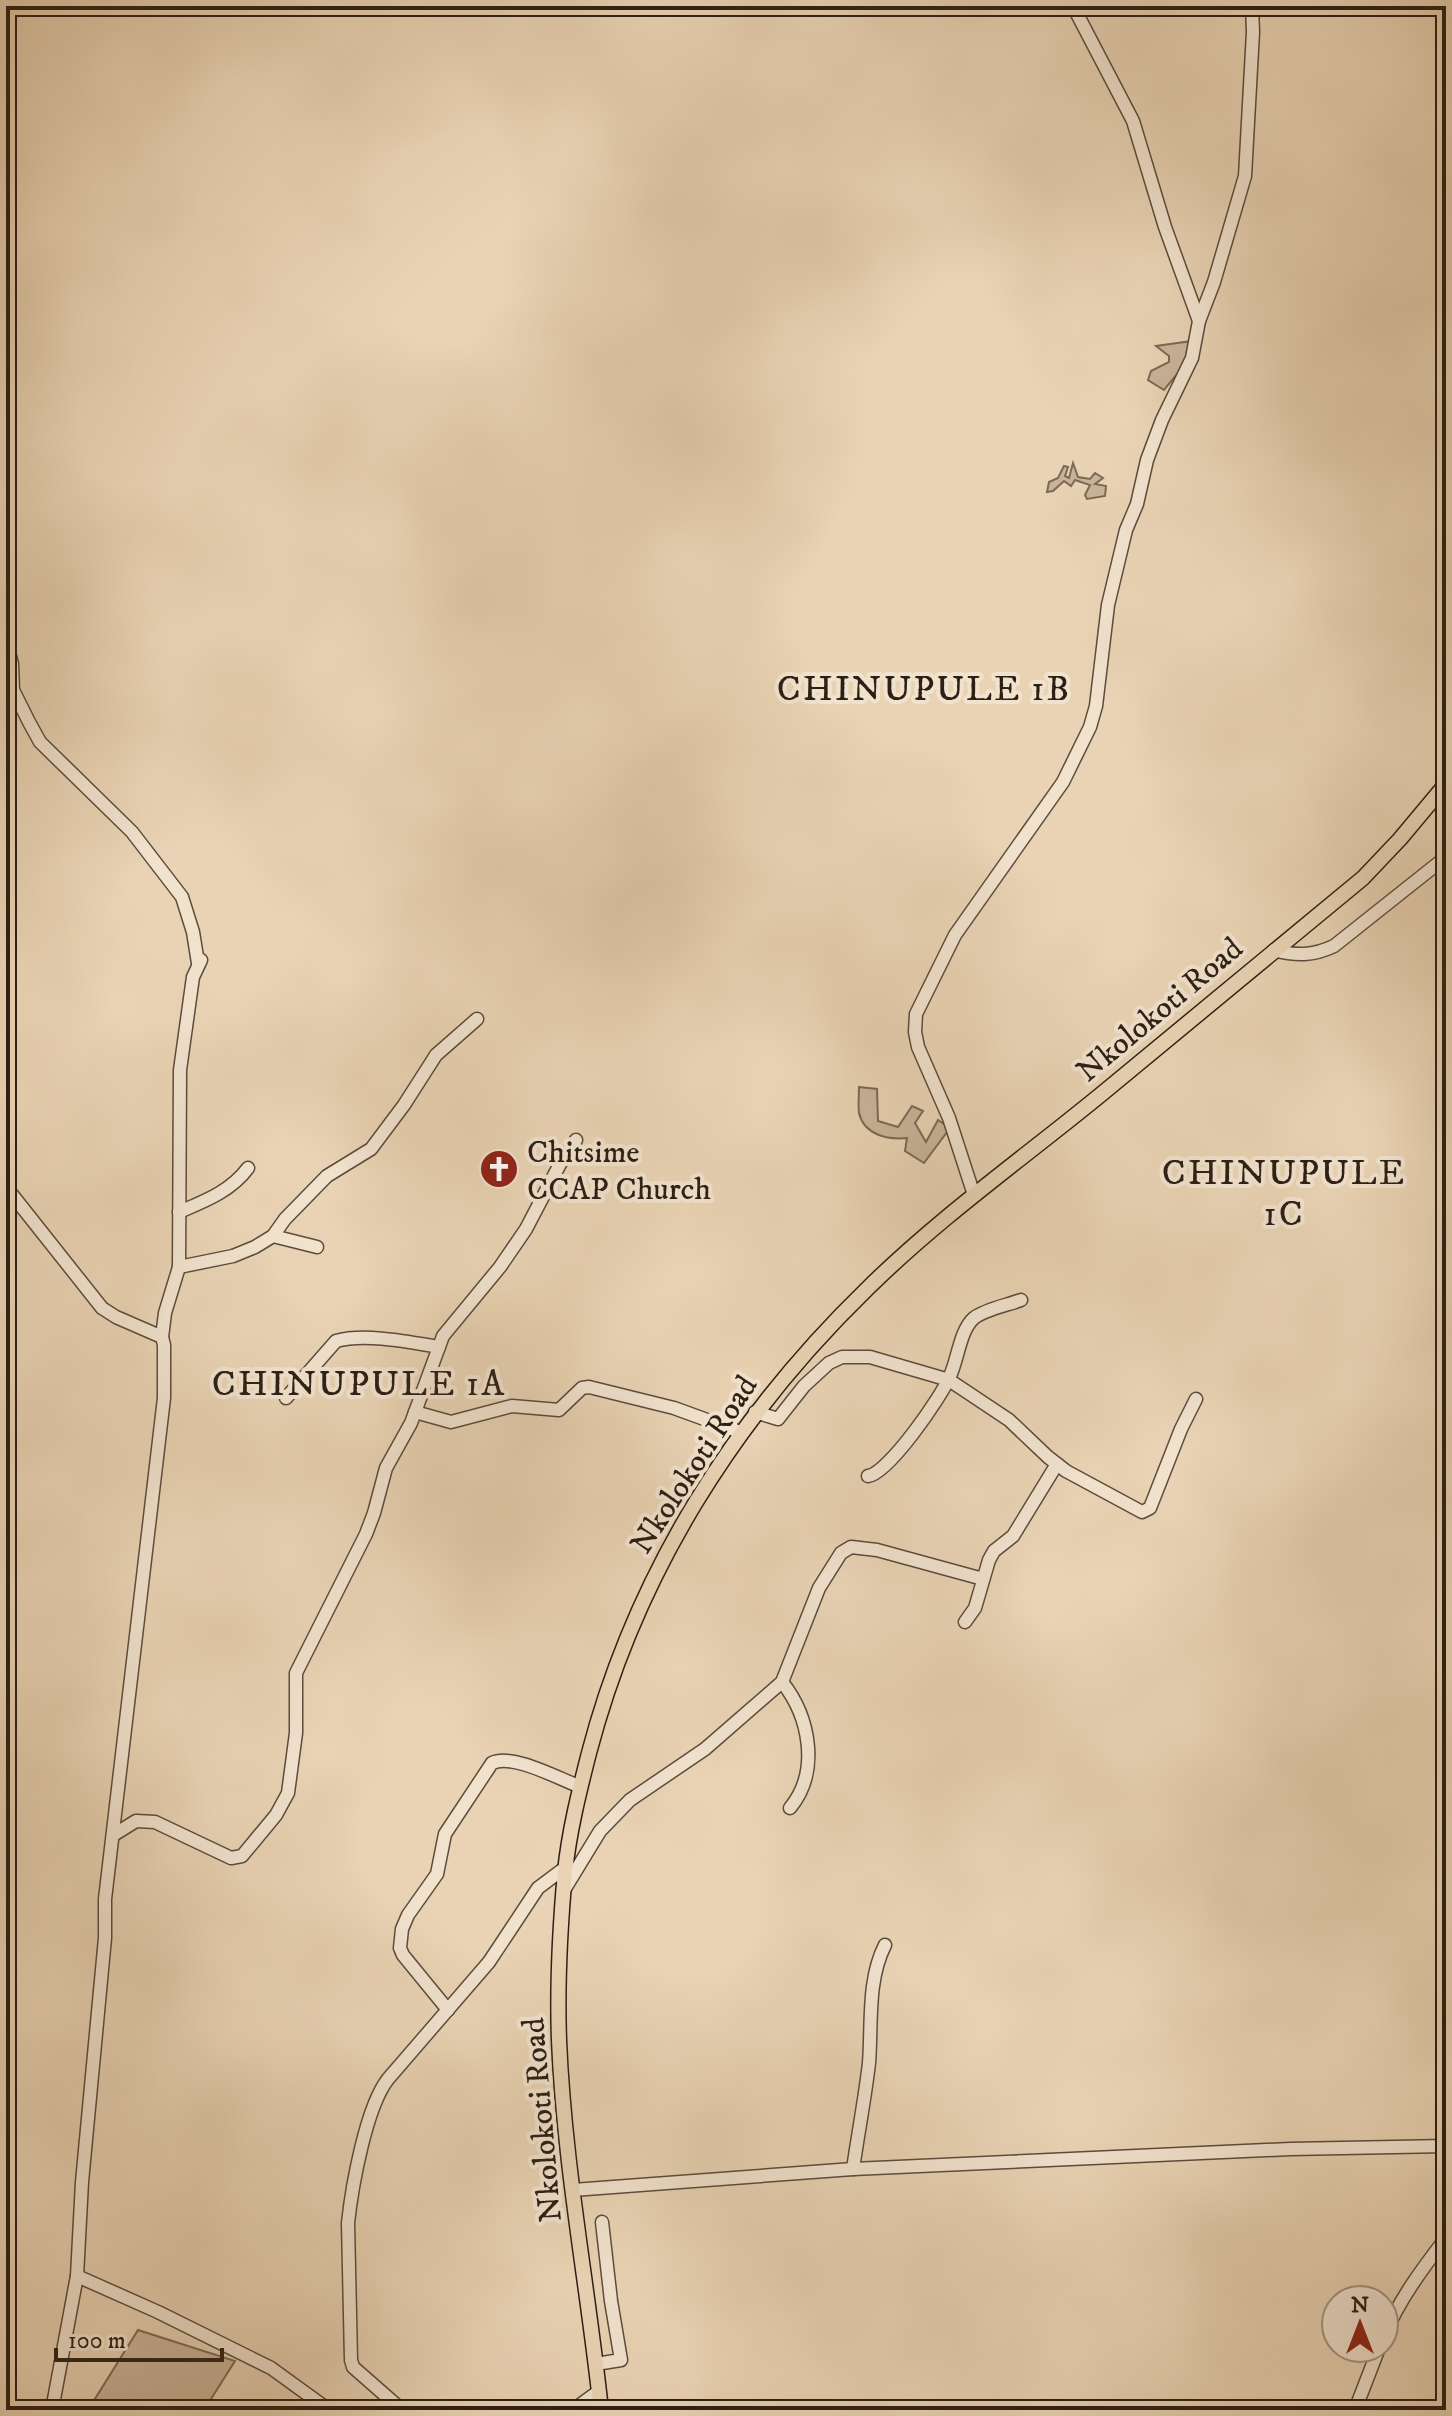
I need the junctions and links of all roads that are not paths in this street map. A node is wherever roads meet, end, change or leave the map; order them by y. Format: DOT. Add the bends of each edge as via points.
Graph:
graph roads {
  1 [pos="1073,6"];
  2 [pos="1252,6"];
  3 [pos="1199,321"];
  4 [pos="6,641"];
  5 [pos="1446,784"];
  6 [pos="1446,857"];
  7 [pos="1274,950"];
  8 [pos="477,1019"];
  9 [pos="576,1140"];
  10 [pos="248,1168"];
  11 [pos="6,1187"];
  12 [pos="974,1195"];
  13 [pos="179,1212"];
  14 [pos="273,1236"];
  15 [pos="317,1247"];
  16 [pos="179,1267"];
  17 [pos="1021,1300"];
  18 [pos="162,1337"];
  19 [pos="439,1347"];
  20 [pos="949,1380"];
  21 [pos="286,1398"];
  22 [pos="1196,1399"];
  23 [pos="415,1412"];
  24 [pos="755,1412"];
  25 [pos="740,1432"];
  26 [pos="1057,1464"];
  27 [pos="868,1476"];
  28 [pos="983,1579"];
  29 [pos="965,1622"];
  30 [pos="782,1682"];
  31 [pos="581,1787"];
  32 [pos="790,1808"];
  33 [pos="115,1834"];
  34 [pos="566,1867"];
  35 [pos="564,1890"];
  36 [pos="885,1945"];
  37 [pos="448,2010"];
  38 [pos="1446,2146"];
  39 [pos="853,2169"];
  40 [pos="573,2190"];
  41 [pos="602,2222"];
  42 [pos="1446,2238"];
  43 [pos="77,2276"];
  44 [pos="1400,2303"];
  45 [pos="596,2364"];
  46 [pos="1373,2364"];
  47 [pos="599,2391"];
  48 [pos="52,2410"];
  49 [pos="329,2410"];
  50 [pos="402,2410"];
  51 [pos="573,2410"];
  52 [pos="601,2410"];
  53 [pos="1355,2410"];
  1 -- 3 [label="street" via="1133,121"];
  2 -- 3 [label="street" via="1245,176"];
  3 -- 12 [label="street" via="1192,358 1162,420 1126,530 1108,605 1096,706 1084,743 1063,782 955,935 916,1014 918,1047"];
  4 -- 13 [label="street" via="17,701 40,742 132,832 182,897 193,932 199,962 180,1070"];
  5 -- 7 [label="main road, Nkolokoti Road" via="1363,878"];
  6 -- 7 [label="street" via="1334,946 1302,955"];
  7 -- 12 [label="main road, Nkolokoti Road"];
  8 -- 14 [label="street" via="436,1055 371,1149 327,1176"];
  9 -- 19 [label="street" via="517,1242"];
  10 -- 13 [label="street" via="218,1194"];
  11 -- 18 [label="street" via="102,1308"];
  12 -- 24 [label="main road, Nkolokoti Road" via="871,1285"];
  13 -- 16 [label="street"];
  14 -- 15 [label="street"];
  14 -- 16 [label="street" via="246,1252"];
  16 -- 18 [label="street"];
  17 -- 20 [label="street" via="975,1318"];
  18 -- 33 [label="street" via="164,1398"];
  19 -- 21 [label="street" via="388,1340 336,1341"];
  19 -- 23 [label="street"];
  20 -- 24 [label="street" via="870,1357 842,1357 816,1374 780,1417"];
  20 -- 26 [label="street" via="1009,1420"];
  20 -- 27 [label="street" via="887,1465"];
  22 -- 26 [label="street" via="1148,1511"];
  23 -- 25 [label="street" via="451,1422 512,1406 559,1410 589,1387 674,1408"];
  23 -- 33 [label="street" via="386,1468 366,1534 296,1673 294,1755 288,1793 276,1815 242,1856 231,1858 155,1822 136,1821"];
  24 -- 25 [label="main road, Nkolokoti Road"];
  25 -- 31 [label="main road, Nkolokoti Road" via="664,1556 627,1636"];
  26 -- 28 [label="street" via="1013,1536 994,1551"];
  28 -- 29 [label="street"];
  28 -- 30 [label="street" via="905,1555 851,1547 836,1559 819,1588"];
  30 -- 32 [label="street" via="801,1713 809,1757 805,1782"];
  30 -- 35 [label="street" via="705,1749 630,1800 600,1831"];
  31 -- 34 [label="main road, Nkolokoti Road"];
  31 -- 37 [label="street" via="519,1762 497,1760 445,1834 437,1874 408,1915 400,1948"];
  33 -- 43 [label="street" via="105,1899"];
  34 -- 35 [label="main road, Nkolokoti Road"];
  34 -- 37 [label="street" via="538,1888 489,1962"];
  35 -- 40 [label="main road, Nkolokoti Road" via="559,2040"];
  36 -- 39 [label="street" via="878,1958"];
  37 -- 50 [label="street" via="377,2092 350,2203 351,2360"];
  38 -- 39 [label="street"];
  39 -- 40 [label="street"];
  40 -- 45 [label="main road, Nkolokoti Road"];
  41 -- 45 [label="street" via="621,2360"];
  42 -- 44 [label="street"];
  43 -- 48 [label="street"];
  43 -- 49 [label="street" via="271,2368"];
  45 -- 47 [label="main road, Nkolokoti Road"];
  46 -- 53 [label="street"];
  47 -- 51 [label="street"];
  47 -- 52 [label="main road, Nkolokoti Road"];
}
